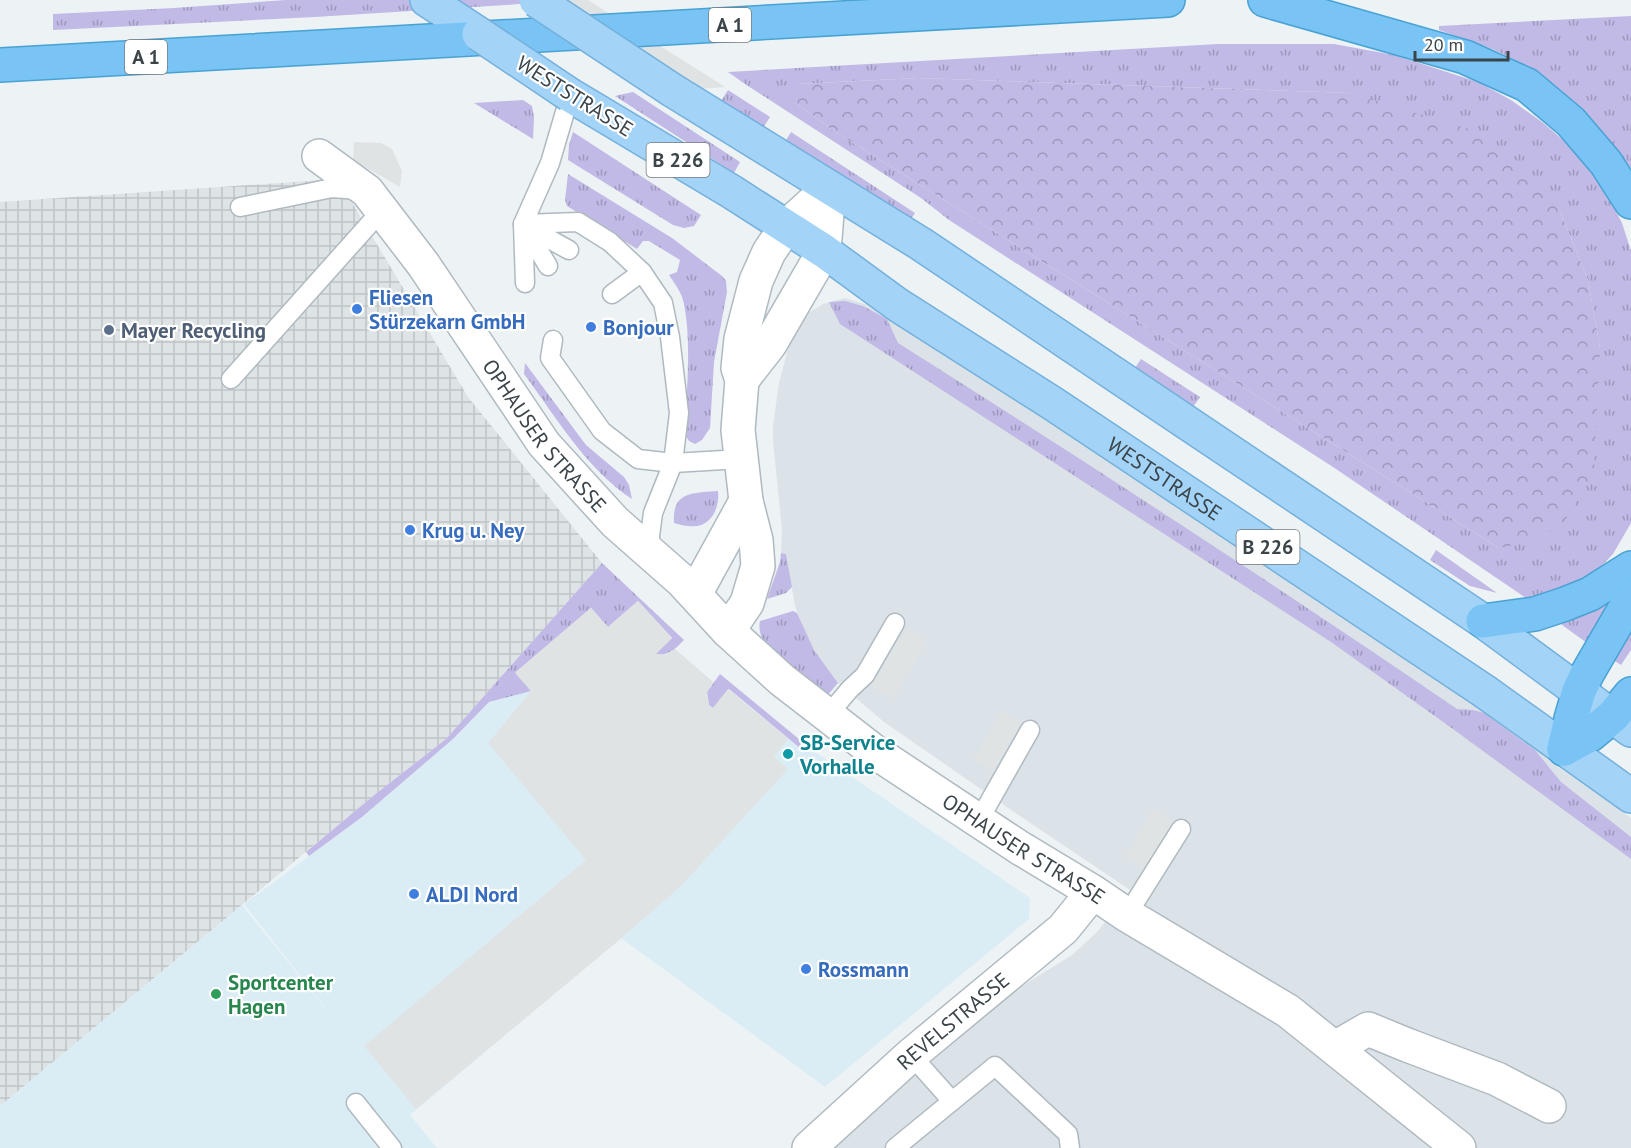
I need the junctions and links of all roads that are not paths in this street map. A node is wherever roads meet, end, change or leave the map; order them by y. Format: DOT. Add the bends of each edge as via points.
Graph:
graph roads {
  1 [pos="427,0"];
  2 [pos="536,0"];
  3 [pos="1168,0"];
  4 [pos="1265,0"];
  5 [pos="0,65"];
  6 [pos="570,95"];
  7 [pos="319,156"];
  8 [pos="829,189"];
  9 [pos="375,200"];
  10 [pos="1631,202"];
  11 [pos="240,207"];
  12 [pos="523,224"];
  13 [pos="786,226"];
  14 [pos="569,250"];
  15 [pos="824,251"];
  16 [pos="549,266"];
  17 [pos="642,273"];
  18 [pos="525,283"];
  19 [pos="612,294"];
  20 [pos="553,340"];
  21 [pos="231,379"];
  22 [pos="742,380"];
  23 [pos="741,459"];
  24 [pos="673,463"];
  25 [pos="746,501"];
  26 [pos="648,551"];
  27 [pos="1631,568"];
  28 [pos="695,594"];
  29 [pos="1631,598"];
  30 [pos="1483,621"];
  31 [pos="895,623"];
  32 [pos="728,631"];
  33 [pos="1579,692"];
  34 [pos="1625,713"];
  35 [pos="827,716"];
  36 [pos="1030,730"];
  37 [pos="1564,749"];
  38 [pos="1631,796"];
  39 [pos="979,820"];
  40 [pos="1181,829"];
  41 [pos="1093,892"];
  42 [pos="1127,915"];
  43 [pos="1335,1048"];
  44 [pos="911,1056"];
  45 [pos="952,1101"];
  46 [pos="356,1103"];
  47 [pos="1549,1106"];
  48 [pos="825,1143"];
  49 [pos="392,1148"];
  50 [pos="895,1148"];
  51 [pos="1070,1148"];
  52 [pos="1459,1148"];
  1 -- 6 [label="main road, WESTSTRASSE / B 226, bridge"];
  2 -- 8 [label="main road, B 226, bridge"];
  3 -- 5 [label="highway, A 1"];
  4 -- 10 [label="highway" via="1465,57 1527,85 1571,122 1606,163"];
  6 -- 12 [label="lane" via="550,164"];
  6 -- 13 [label="main road, WESTSTRASSE / B 226"];
  7 -- 9 [label="street, OPHAUSER STRASSE"];
  8 -- 13 [label="street"];
  8 -- 15 [label="street"];
  8 -- 30 [label="main road, B 226" via="921,244"];
  9 -- 11 [label="lane" via="332,188"];
  9 -- 21 [label="lane"];
  9 -- 26 [label="street, OPHAUSER STRASSE" via="423,264 544,444 615,522"];
  12 -- 14 [label="lane"];
  12 -- 16 [label="lane"];
  12 -- 17 [label="lane" via="578,222 610,242"];
  12 -- 18 [label="lane"];
  13 -- 15 [label="main road, WESTSTRASSE / B 226"];
  13 -- 22 [label="street" via="756,281 741,339 738,368"];
  15 -- 22 [label="street" via="770,344"];
  15 -- 37 [label="main road, WESTSTRASSE / B 226" via="898,305 1474,684"];
  17 -- 19 [label="lane"];
  17 -- 24 [label="lane" via="663,303 670,337 679,413"];
  20 -- 24 [label="lane" via="550,358 602,430 638,459"];
  22 -- 23 [label="street" via="738,430"];
  23 -- 24 [label="lane"];
  23 -- 25 [label="street"];
  24 -- 26 [label="lane" via="653,513"];
  25 -- 28 [label="street"];
  25 -- 32 [label="street" via="758,566 747,603"];
  26 -- 28 [label="street, OPHAUSER STRASSE"];
  27 -- 30 [label="highway" via="1590,594 1565,604 1535,614"];
  28 -- 32 [label="street, OPHAUSER STRASSE"];
  29 -- 33 [label="highway"];
  30 -- 33 [label="main road, B 226"];
  31 -- 35 [label="lane" via="865,675"];
  32 -- 35 [label="street, OPHAUSER STRASSE"];
  33 -- 34 [label="main road, B 226"];
  33 -- 37 [label="highway"];
  34 -- 37 [label="highway"];
  35 -- 39 [label="street, OPHAUSER STRASSE"];
  36 -- 39 [label="lane"];
  37 -- 38 [label="main road, WESTSTRASSE / B 226"];
  39 -- 41 [label="street, OPHAUSER STRASSE"];
  40 -- 42 [label="lane"];
  41 -- 42 [label="street, OPHAUSER STRASSE"];
  41 -- 44 [label="street, REVELSTRASSE" via="1063,929"];
  42 -- 43 [label="street, OPHAUSER STRASSE" via="1288,1011"];
  43 -- 47 [label="street" via="1368,1029 1497,1078"];
  43 -- 52 [label="street, OPHAUSER STRASSE"];
  44 -- 45 [label="lane"];
  44 -- 48 [label="street, REVELSTRASSE"];
  45 -- 50 [label="lane"];
  45 -- 51 [label="lane" via="995,1065 1068,1134"];
  46 -- 49 [label="lane"];
}
